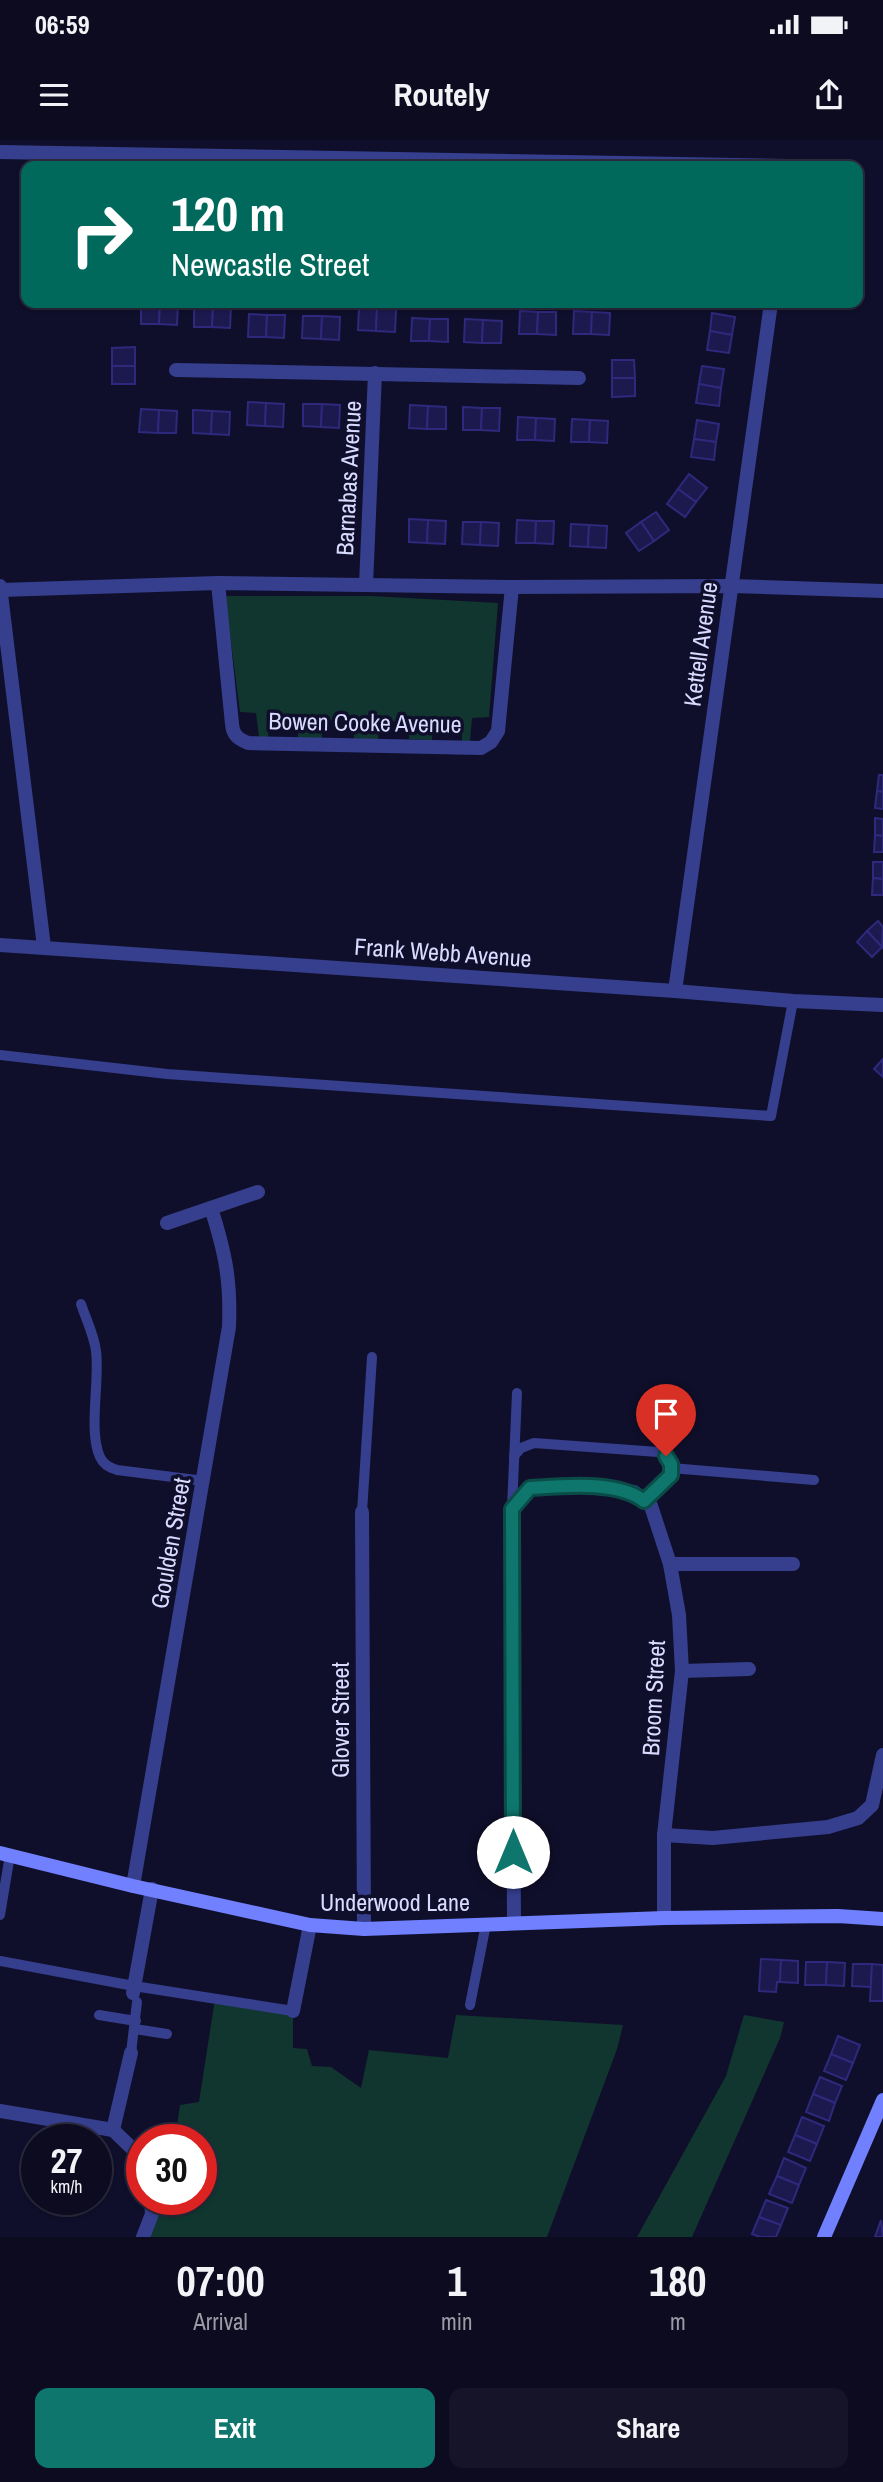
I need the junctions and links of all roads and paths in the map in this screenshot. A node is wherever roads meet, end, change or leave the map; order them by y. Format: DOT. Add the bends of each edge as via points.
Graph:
graph roads {
  1 [pos="0,152"];
  2 [pos="508,161"];
  3 [pos="770,308"];
  4 [pos="176,370"];
  5 [pos="376,373"];
  6 [pos="579,378"];
  7 [pos="218,583"];
  8 [pos="366,585"];
  9 [pos="731,586"];
  10 [pos="512,587"];
  11 [pos="0,588"];
  12 [pos="883,591"];
  13 [pos="0,945"];
  14 [pos="44,947"];
  15 [pos="675,991"];
  16 [pos="793,1001"];
  17 [pos="883,1005"];
  18 [pos="0,1055"];
  19 [pos="258,1192"];
  20 [pos="211,1208"];
  21 [pos="167,1223"];
  22 [pos="81,1304"];
  23 [pos="372,1356"];
  24 [pos="517,1393"];
  25 [pos="514,1457"];
  26 [pos="671,1468"];
  27 [pos="814,1479"];
  28 [pos="204,1481"];
  29 [pos="639,1496"];
  30 [pos="512,1509"];
  31 [pos="362,1511"];
  32 [pos="670,1564"];
  33 [pos="793,1564"];
  34 [pos="749,1669"];
  35 [pos="682,1671"];
  36 [pos="883,1755"];
  37 [pos="664,1835"];
  38 [pos="5,1854"];
  39 [pos="133,1885"];
  40 [pos="152,1889"];
  41 [pos="0,1915"];
  42 [pos="664,1918"];
  43 [pos="883,1919"];
  44 [pos="514,1923"];
  45 [pos="486,1924"];
  46 [pos="310,1925"];
  47 [pos="364,1929"];
  48 [pos="0,1961"];
  49 [pos="135,1994"];
  50 [pos="470,2005"];
  51 [pos="293,2011"];
  52 [pos="99,2015"];
  53 [pos="135,2025"];
  54 [pos="167,2034"];
  55 [pos="131,2053"];
  56 [pos="883,2099"];
  57 [pos="0,2111"];
  58 [pos="113,2130"];
  59 [pos="126,2143"];
  60 [pos="149,2215"];
  61 [pos="143,2237"];
  62 [pos="824,2237"];
  1 -- 2 [label="street"];
  3 -- 9 [label="street, Kettell Avenue"];
  4 -- 5 [label="street, Barnabas Avenue"];
  5 -- 6 [label="street, Barnabas Avenue"];
  5 -- 8 [label="street, Barnabas Avenue"];
  7 -- 8 [label="street"];
  7 -- 10 [label="street, Bowen Cooke Avenue" via="233,733 239,739 248,743 481,748 498,731"];
  7 -- 11 [label="street"];
  8 -- 10 [label="street"];
  9 -- 10 [label="street"];
  9 -- 12 [label="street"];
  9 -- 15 [label="street, Kettell Avenue"];
  11 -- 14 [label="street"];
  13 -- 14 [label="street, Frank Webb Avenue"];
  14 -- 15 [label="street, Frank Webb Avenue"];
  15 -- 16 [label="street, Frank Webb Avenue"];
  16 -- 17 [label="street, Frank Webb Avenue"];
  16 -- 18 [label="lane" via="771,1116 167,1074"];
  19 -- 20 [label="street"];
  20 -- 21 [label="street"];
  20 -- 28 [label="street, Goulden Street" via="231,1292"];
  22 -- 28 [label="lane" via="97,1354 99,1456 110,1468"];
  23 -- 31 [label="lane"];
  24 -- 25 [label="lane"];
  25 -- 26 [label="lane" via="534,1443 658,1452 666,1456"];
  25 -- 30 [label="lane"];
  26 -- 27 [label="lane"];
  26 -- 29 [label="lane" via="671,1475"];
  28 -- 39 [label="street, Goulden Street"];
  29 -- 30 [label="street" via="581,1486 530,1488"];
  29 -- 32 [label="street, Broom Street" via="651,1506"];
  30 -- 44 [label="street"];
  31 -- 47 [label="street, Glover Street"];
  32 -- 33 [label="street"];
  32 -- 35 [label="street, Broom Street"];
  34 -- 35 [label="street"];
  35 -- 37 [label="street, Broom Street"];
  36 -- 37 [label="street" via="872,1805 858,1818 828,1827 713,1838"];
  37 -- 42 [label="street, Broom Street"];
  38 -- 39 [label="street, Underwood Lane"];
  38 -- 41 [label="lane"];
  39 -- 40 [label="street, Underwood Lane"];
  40 -- 46 [label="street, Underwood Lane"];
  40 -- 49 [label="street"];
  42 -- 43 [label="street, Underwood Lane"];
  42 -- 44 [label="street, Underwood Lane"];
  44 -- 45 [label="street, Underwood Lane"];
  45 -- 47 [label="street, Underwood Lane"];
  45 -- 50 [label="lane"];
  46 -- 47 [label="street, Underwood Lane"];
  46 -- 51 [label="street"];
  48 -- 49 [label="lane"];
  49 -- 51 [label="lane"];
  49 -- 53 [label="lane"];
  52 -- 53 [label="lane"];
  53 -- 54 [label="lane"];
  53 -- 55 [label="lane"];
  55 -- 58 [label="street"];
  56 -- 62 [label="street"];
  57 -- 58 [label="street"];
  58 -- 59 [label="street"];
  60 -- 61 [label="street"];
}
